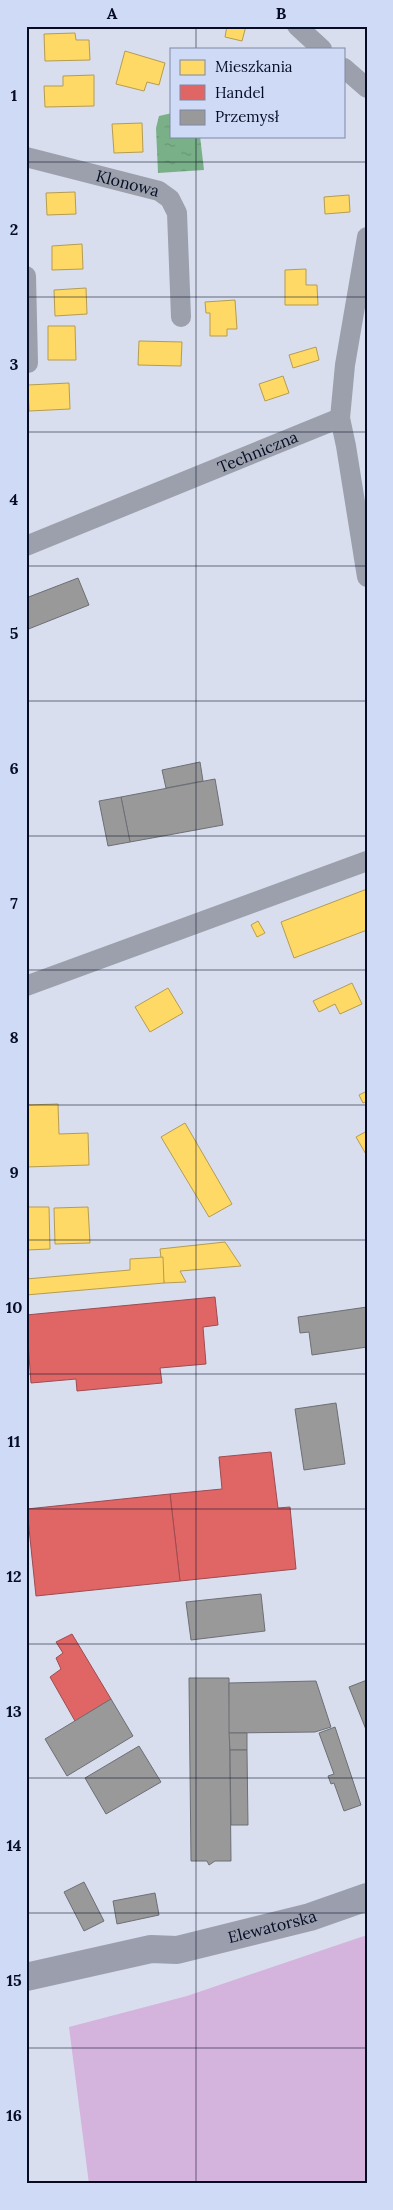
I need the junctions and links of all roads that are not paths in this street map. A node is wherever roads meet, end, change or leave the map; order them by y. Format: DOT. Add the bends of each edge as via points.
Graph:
graph roads {
  1 [pos="297,26"];
  2 [pos="321,48"];
  3 [pos="346,70"];
  4 [pos="367,88"];
  5 [pos="26,157"];
  6 [pos="367,237"];
  7 [pos="26,276"];
  8 [pos="181,317"];
  9 [pos="28,363"];
  10 [pos="340,418"];
  11 [pos="26,546"];
  12 [pos="367,577"];
  13 [pos="367,861"];
  14 [pos="26,986"];
  15 [pos="367,1898"];
  16 [pos="177,1950"];
  17 [pos="26,1977"];
  18 [pos="26,1997"];
  1 -- 2 [label="street"];
  3 -- 4 [label="street"];
  5 -- 8 [label="street, Klonowa" via="159,191 170,199 177,213"];
  6 -- 10 [label="street" via="345,365"];
  7 -- 9 [label="street"];
  10 -- 11 [label="street, Techniczna"];
  10 -- 12 [label="street"];
  13 -- 14 [label="street"];
  15 -- 16 [label="street, Elewatorska" via="310,1917"];
  16 -- 17 [label="street, Elewatorska" via="151,1949"];
  16 -- 18 [label="street, Elewatorska" via="156,1965"];
}
